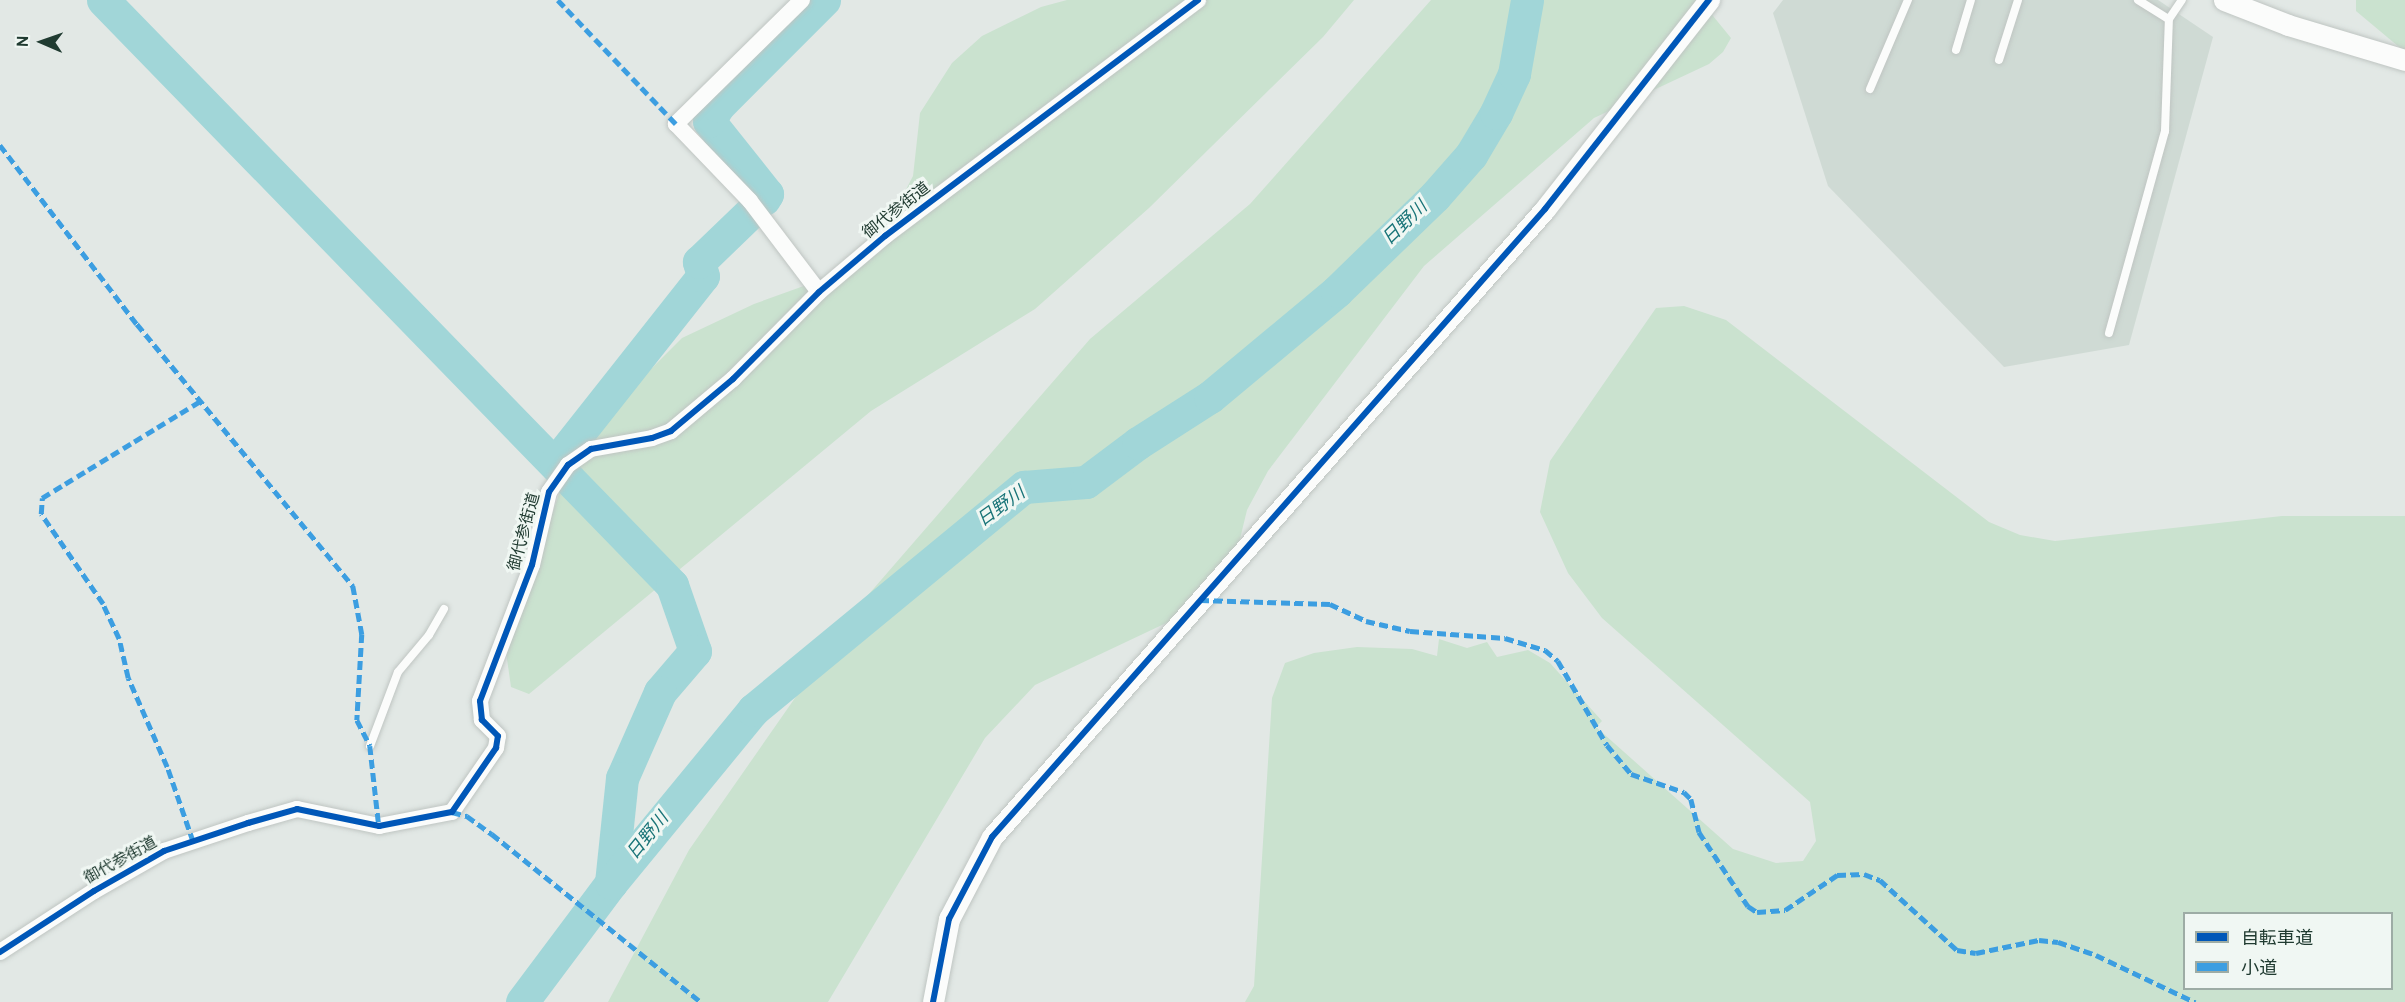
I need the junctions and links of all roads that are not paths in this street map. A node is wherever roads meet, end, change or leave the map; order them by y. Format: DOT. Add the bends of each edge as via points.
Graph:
graph roads {
  1 [pos="802,0"];
  2 [pos="1198,0"];
  3 [pos="1709,0"];
  4 [pos="1908,0"];
  5 [pos="1971,0"];
  6 [pos="2018,0"];
  7 [pos="2138,0"];
  8 [pos="2182,0"];
  9 [pos="2224,0"];
  10 [pos="2169,19"];
  11 [pos="1956,50"];
  12 [pos="1999,60"];
  13 [pos="2405,60"];
  14 [pos="1869,89"];
  15 [pos="819,292"];
  16 [pos="2109,333"];
  17 [pos="444,609"];
  18 [pos="370,746"];
  19 [pos="0,952"];
  20 [pos="933,1002"];
  1 -- 15 [label="street" via="676,124 750,201"];
  2 -- 15 [label="street, 御代参街道" via="885,236"];
  3 -- 20 [label="street" via="1545,209 992,837 949,919"];
  4 -- 14 [label="lane"];
  5 -- 11 [label="lane"];
  6 -- 12 [label="lane"];
  7 -- 10 [label="lane"];
  8 -- 10 [label="lane"];
  9 -- 13 [label="street" via="2288,25"];
  10 -- 16 [label="lane" via="2165,131"];
  15 -- 19 [label="street, 御代参街道" via="733,379 671,431 591,449 562,471 549,492 532,564 479,709 482,720 498,736 496,748 452,812 379,826 297,809 249,823 164,851"];
  17 -- 18 [label="lane" via="429,635 398,672"];
}
